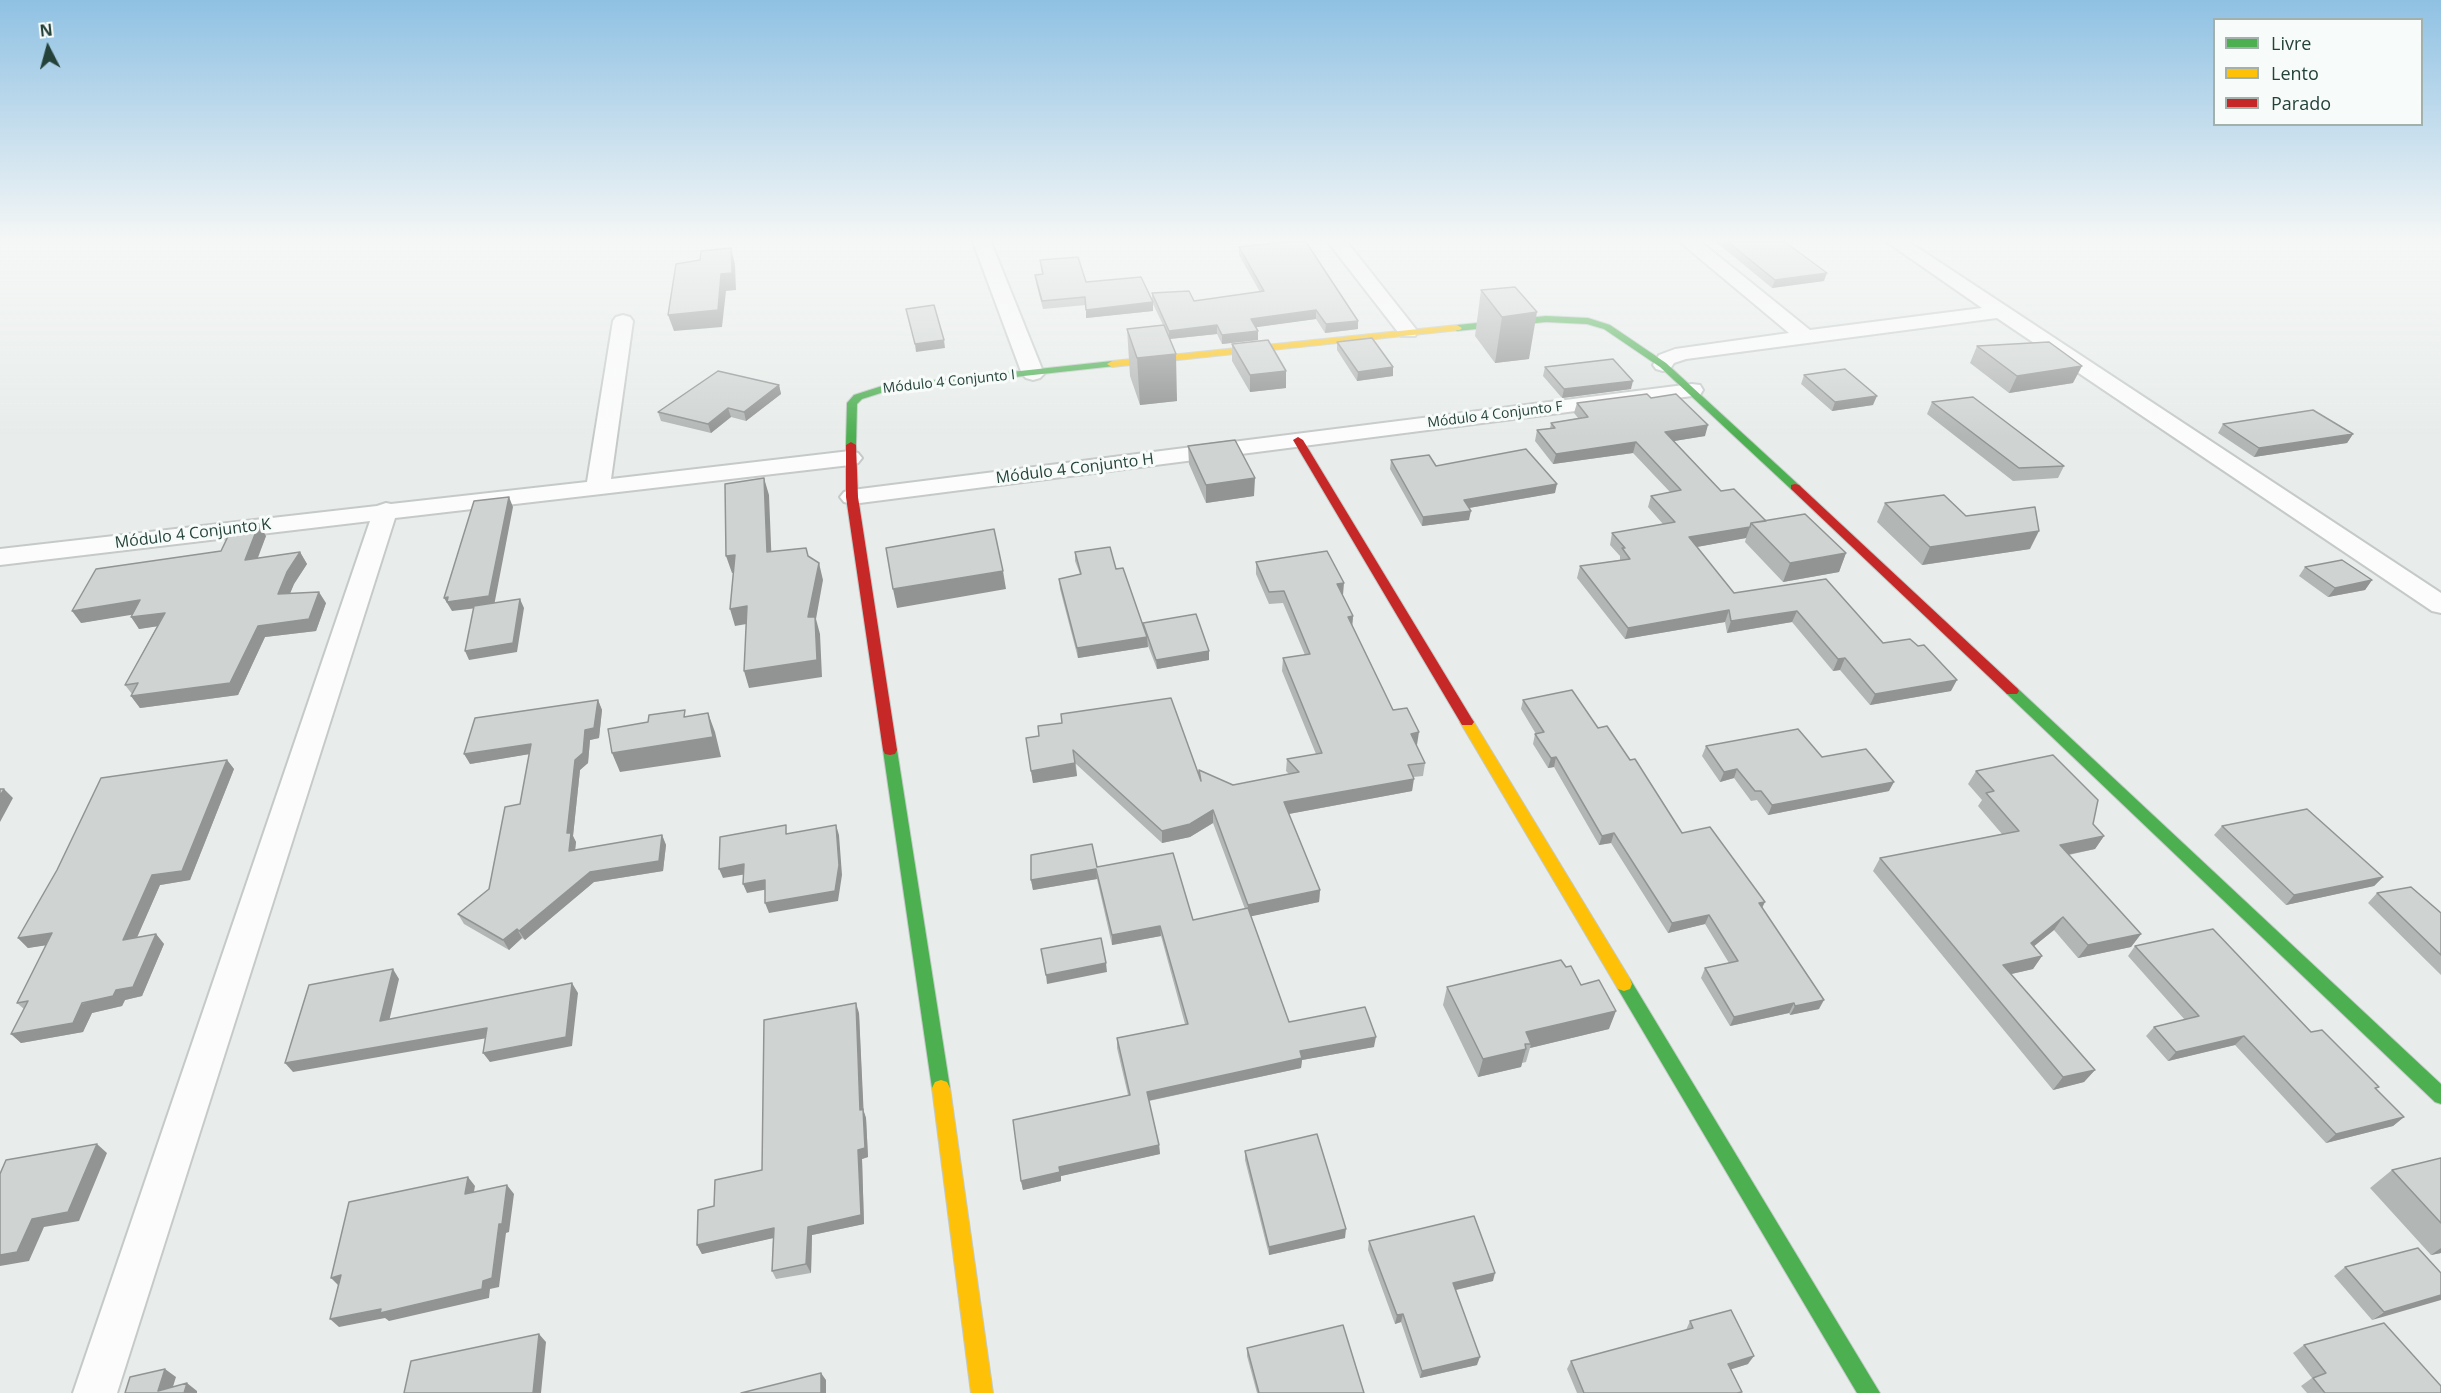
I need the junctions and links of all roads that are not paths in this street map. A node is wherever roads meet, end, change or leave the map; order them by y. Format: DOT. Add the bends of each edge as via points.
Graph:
graph roads {
  1 [pos="1007,307"];
  2 [pos="1388,307"];
  3 [pos="1769,307"];
  4 [pos="1993,307"];
  5 [pos="2000,312"];
  6 [pos="623,321"];
  7 [pos="1408,332"];
  8 [pos="1806,337"];
  9 [pos="1663,365"];
  10 [pos="1033,374"];
  11 [pos="1692,390"];
  12 [pos="1298,440"];
  13 [pos="850,458"];
  14 [pos="598,486"];
  15 [pos="852,497"];
  16 [pos="386,510"];
  17 [pos="0,557"];
  18 [pos="2441,605"];
  19 [pos="2441,1096"];
  20 [pos="95,1393"];
  21 [pos="982,1393"];
  22 [pos="1869,1393"];
  1 -- 10 [label="street"];
  2 -- 7 [label="street"];
  3 -- 8 [label="street"];
  4 -- 5 [label="street"];
  5 -- 8 [label="street"];
  5 -- 18 [label="street"];
  6 -- 14 [label="street"];
  7 -- 9 [label="street, Módulo 4 Conjunto I" via="1546,319 1588,321 1614,331"];
  7 -- 10 [label="street, Módulo 4 Conjunto I"];
  8 -- 9 [label="street" via="1682,353 1666,359"];
  9 -- 11 [label="street, Módulo 4 Conjunto I"];
  10 -- 13 [label="street, Módulo 4 Conjunto I" via="886,388 858,397 850,414"];
  11 -- 12 [label="street, Módulo 4 Conjunto F"];
  11 -- 19 [label="street, Módulo 4 Conjunto I"];
  12 -- 15 [label="street, Módulo 4 Conjunto H"];
  12 -- 22 [label="street"];
  13 -- 14 [label="street, Módulo 4 Conjunto K"];
  13 -- 15 [label="street, Módulo 4 Conjunto I"];
  14 -- 16 [label="street, Módulo 4 Conjunto K"];
  15 -- 21 [label="street, Módulo 4 Conjunto I" via="936,1049"];
  16 -- 17 [label="street, Módulo 4 Conjunto K"];
  16 -- 20 [label="street"];
}
